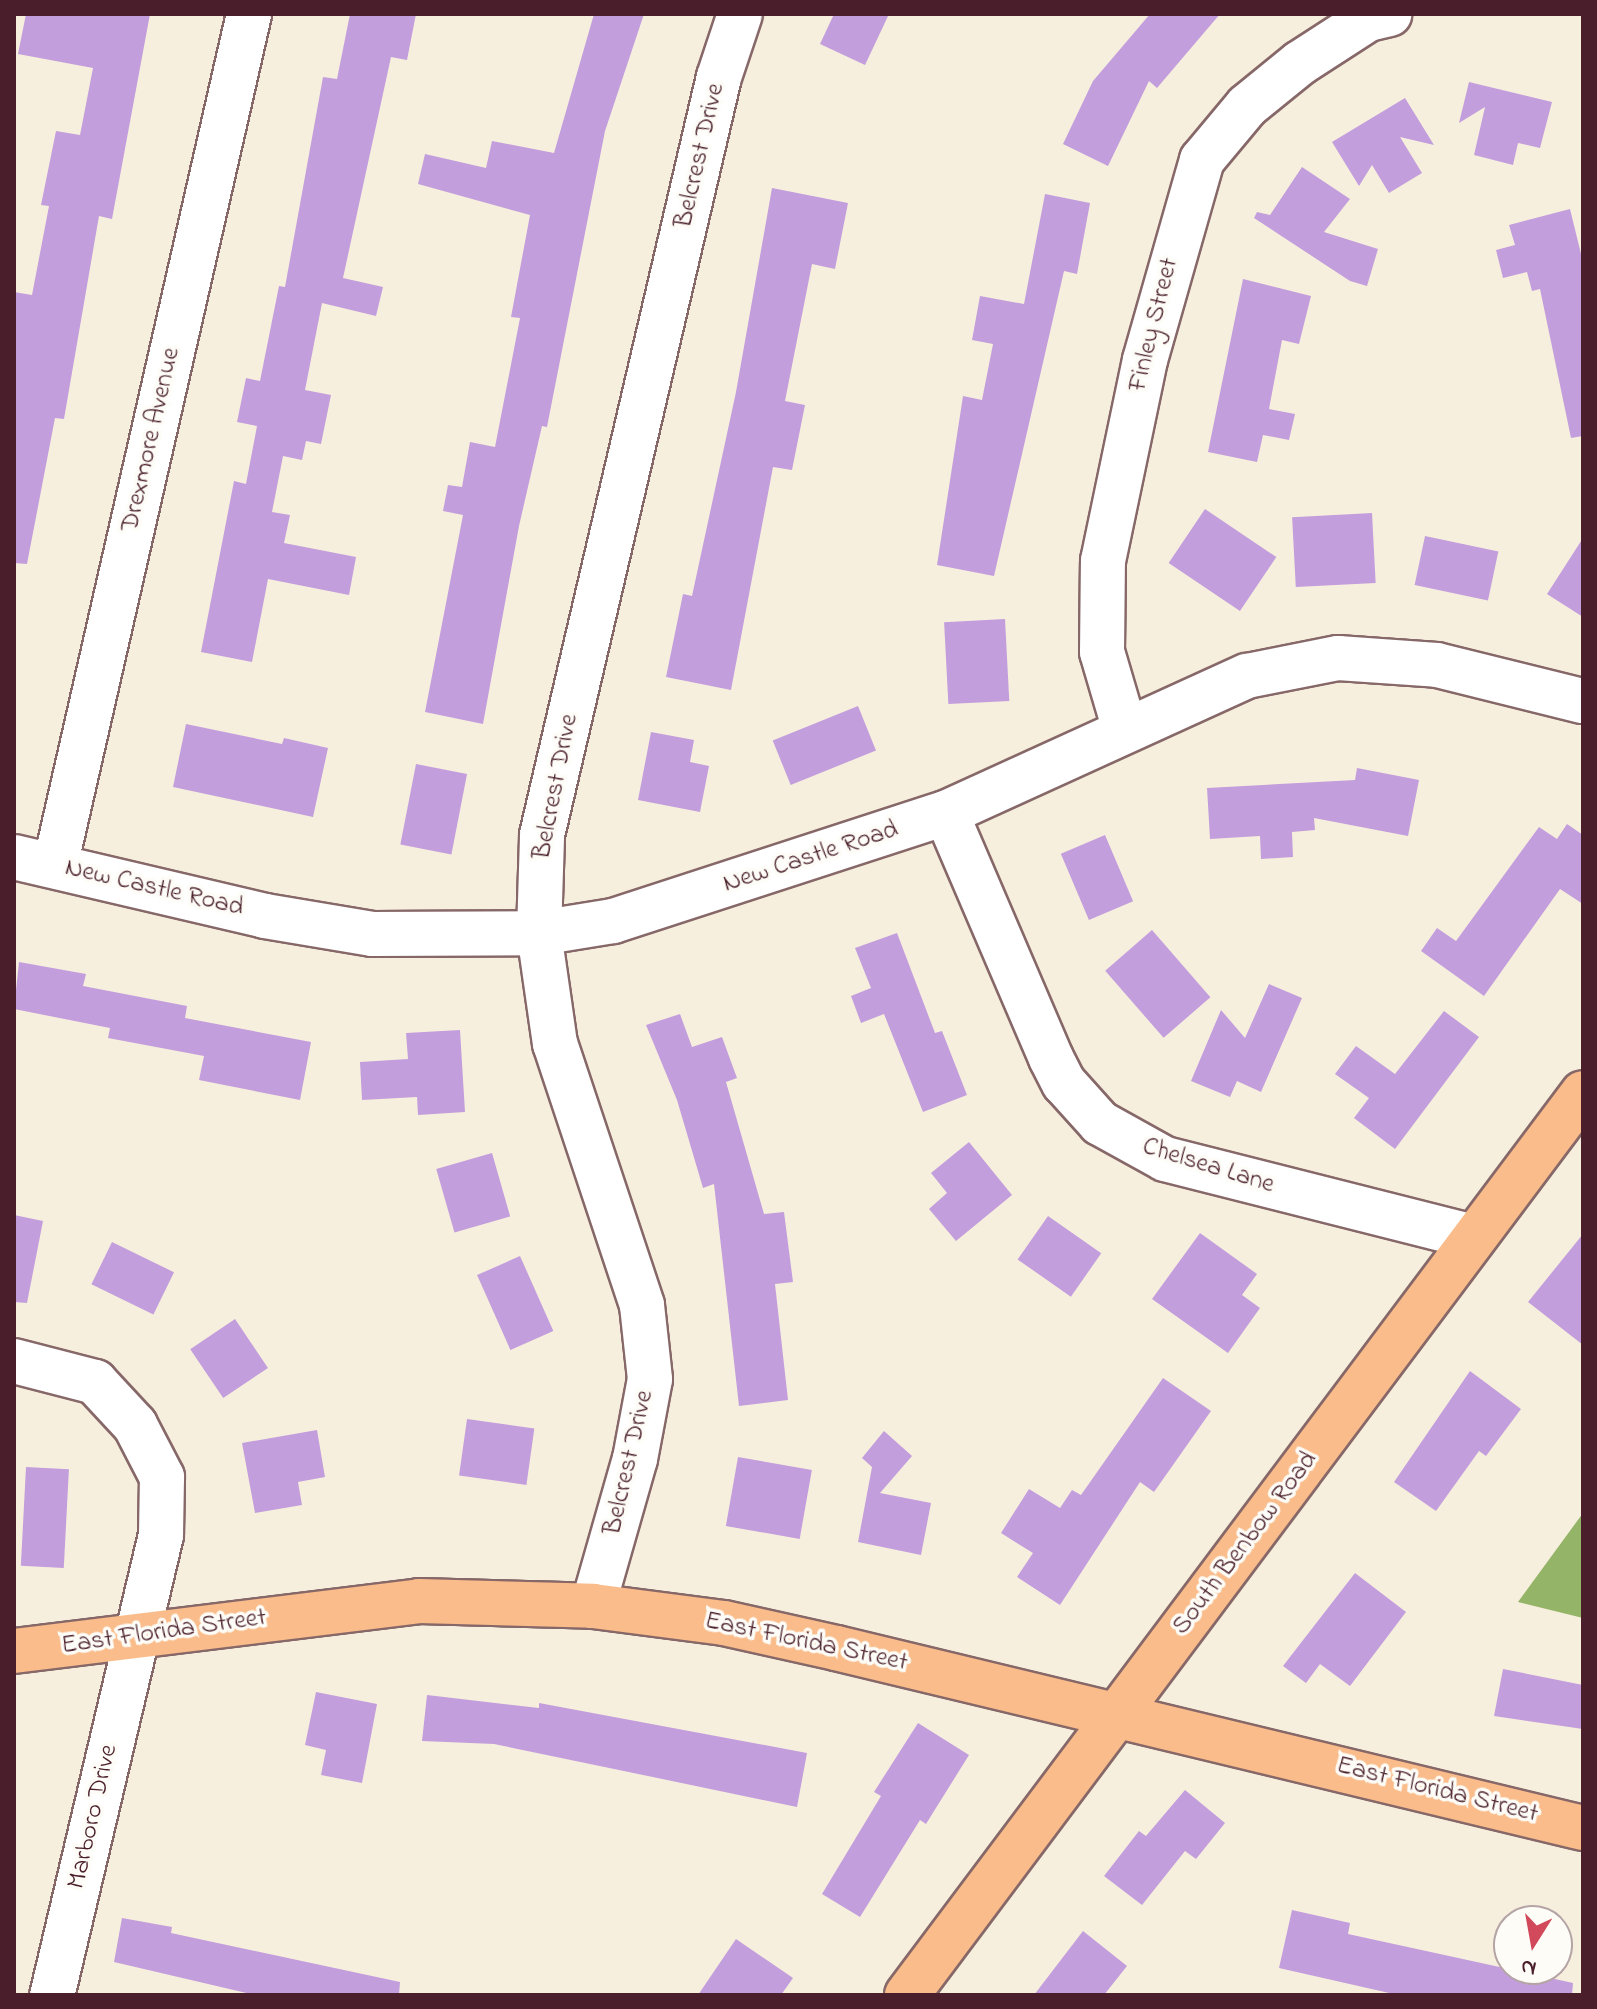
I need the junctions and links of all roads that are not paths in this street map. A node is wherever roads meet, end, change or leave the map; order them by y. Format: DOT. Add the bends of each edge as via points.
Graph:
graph roads {
  1 [pos="249,14"];
  2 [pos="740,14"];
  3 [pos="1389,14"];
  4 [pos="1583,701"];
  5 [pos="1125,730"];
  6 [pos="946,813"];
  7 [pos="35,861"];
  8 [pos="539,933"];
  9 [pos="1583,1093"];
  10 [pos="1473,1237"];
  11 [pos="14,1361"];
  12 [pos="593,1606"];
  13 [pos="136,1639"];
  14 [pos="14,1651"];
  15 [pos="1117,1715"];
  16 [pos="1583,1828"];
  17 [pos="52,1995"];
  18 [pos="907,1995"];
  1 -- 7 [label="street, Drexmore Avenue"];
  2 -- 8 [label="street, Belcrest Drive" via="719,77 542,835"];
  3 -- 5 [label="street, Finley Street" via="1368,19 1300,63 1247,106 1202,160 1145,360 1103,561 1102,652"];
  4 -- 5 [label="street, New Castle Road" via="1437,665 1338,658 1247,676"];
  5 -- 6 [label="street, New Castle Road"];
  6 -- 8 [label="street, New Castle Road" via="613,921"];
  6 -- 10 [label="street, Chelsea Lane" via="1051,1058 1064,1083 1100,1123 1165,1159"];
  7 -- 8 [label="street, New Castle Road" via="265,916 372,934"];
  8 -- 12 [label="street, Belcrest Drive" via="555,1044 642,1305 650,1379 635,1459"];
  9 -- 10 [label="main road, South Benbow Road"];
  10 -- 15 [label="main road, South Benbow Road"];
  11 -- 13 [label="street, Marboro Drive" via="95,1382 135,1425 162,1477 161,1535"];
  12 -- 13 [label="main road, East Florida Street" via="419,1601 327,1609"];
  12 -- 15 [label="main road, East Florida Street" via="724,1623"];
  13 -- 14 [label="main road, East Florida Street"];
  13 -- 17 [label="street, Marboro Drive"];
  15 -- 16 [label="main road, East Florida Street"];
  15 -- 18 [label="main road, South Benbow Road"];
}
